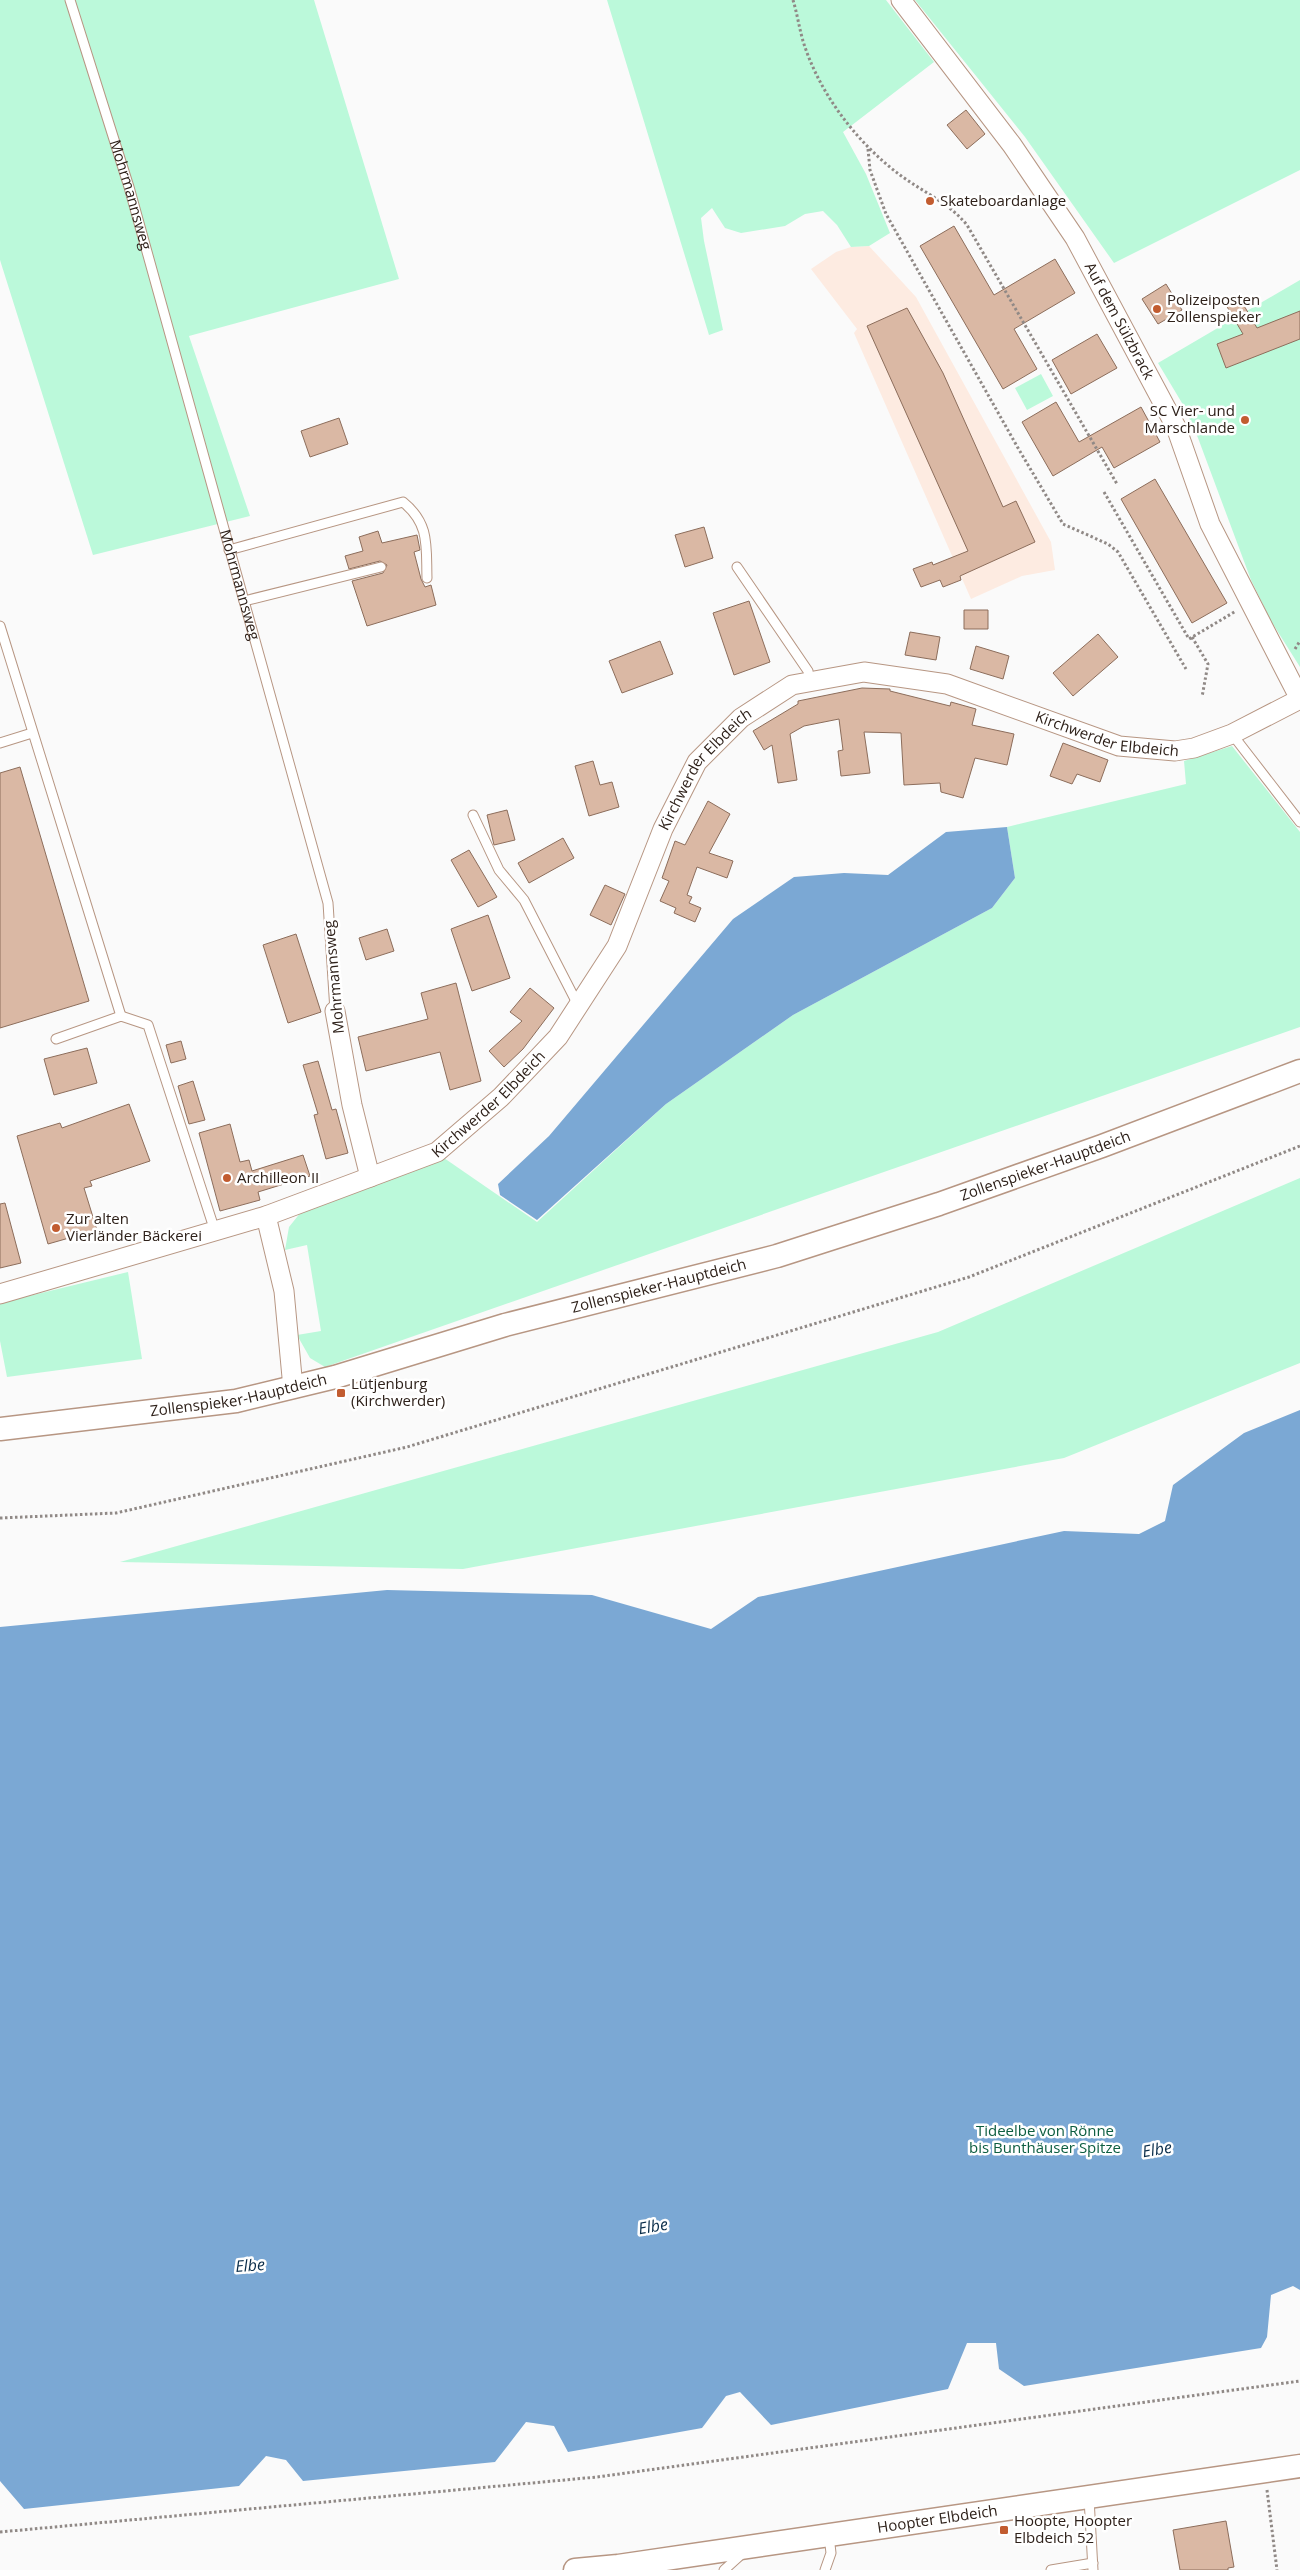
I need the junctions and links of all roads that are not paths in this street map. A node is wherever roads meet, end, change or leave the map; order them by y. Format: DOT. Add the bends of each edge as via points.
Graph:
graph roads {
  1 [pos="70,0"];
  2 [pos="901,0"];
  3 [pos="230,550"];
  4 [pos="381,567"];
  5 [pos="737,567"];
  6 [pos="427,578"];
  7 [pos="244,601"];
  8 [pos="0,626"];
  9 [pos="810,682"];
  10 [pos="1300,699"];
  11 [pos="32,733"];
  12 [pos="1232,734"];
  13 [pos="0,743"];
  14 [pos="473,815"];
  15 [pos="1300,822"];
  16 [pos="578,1005"];
  17 [pos="335,1011"];
  18 [pos="121,1016"];
  19 [pos="56,1039"];
  20 [pos="1300,1070"];
  21 [pos="370,1177"];
  22 [pos="266,1216"];
  23 [pos="215,1231"];
  24 [pos="0,1294"];
  25 [pos="293,1388"];
  26 [pos="0,1429"];
  27 [pos="1300,2466"];
  28 [pos="1089,2497"];
  29 [pos="829,2535"];
  30 [pos="749,2547"];
  31 [pos="830,2567"];
  32 [pos="1093,2567"];
  33 [pos="576,2570"];
  34 [pos="724,2570"];
  35 [pos="1051,2570"];
  1 -- 3 [label="lane, Mohrmannsweg" via="129,187"];
  2 -- 10 [label="street, Auf dem Sülzbrack" via="1012,145 1076,238 1176,427 1210,524"];
  3 -- 6 [label="lane" via="403,502 416,513 426,535"];
  3 -- 7 [label="lane, Mohrmannsweg"];
  4 -- 7 [label="lane"];
  5 -- 9 [label="lane" via="808,670"];
  7 -- 17 [label="lane, Mohrmannsweg" via="328,903"];
  8 -- 11 [label="lane"];
  9 -- 12 [label="street, Kirchwerder Elbdeich" via="864,672 947,684 1119,746 1175,751 1194,748"];
  9 -- 16 [label="street, Kirchwerder Elbdeich" via="792,685 741,718 698,762 662,829 617,946"];
  10 -- 12 [label="street, Kirchwerder Elbdeich"];
  11 -- 13 [label="lane"];
  11 -- 18 [label="lane"];
  12 -- 15 [label="lane"];
  14 -- 16 [label="lane" via="499,870 524,900"];
  16 -- 21 [label="street, Kirchwerder Elbdeich" via="558,1037 501,1097 437,1152"];
  17 -- 21 [label="street, Mohrmannsweg" via="352,1105"];
  18 -- 19 [label="lane"];
  18 -- 23 [label="lane" via="148,1025"];
  20 -- 25 [label="street, Zollenspieker-Hauptdeich" via="948,1201 778,1256 505,1325"];
  21 -- 22 [label="street, Kirchwerder Elbdeich"];
  22 -- 23 [label="street, Kirchwerder Elbdeich"];
  22 -- 25 [label="street" via="284,1291"];
  23 -- 24 [label="street, Kirchwerder Elbdeich"];
  25 -- 26 [label="street, Zollenspieker-Hauptdeich" via="236,1401"];
  27 -- 28 [label="street, Hoopter Elbdeich"];
  28 -- 29 [label="street, Hoopter Elbdeich"];
  28 -- 32 [label="lane"];
  29 -- 30 [label="street, Hoopter Elbdeich"];
  29 -- 31 [label="lane"];
  30 -- 33 [label="street, Hoopter Elbdeich"];
  30 -- 34 [label="lane"];
  32 -- 35 [label="lane"];
}
